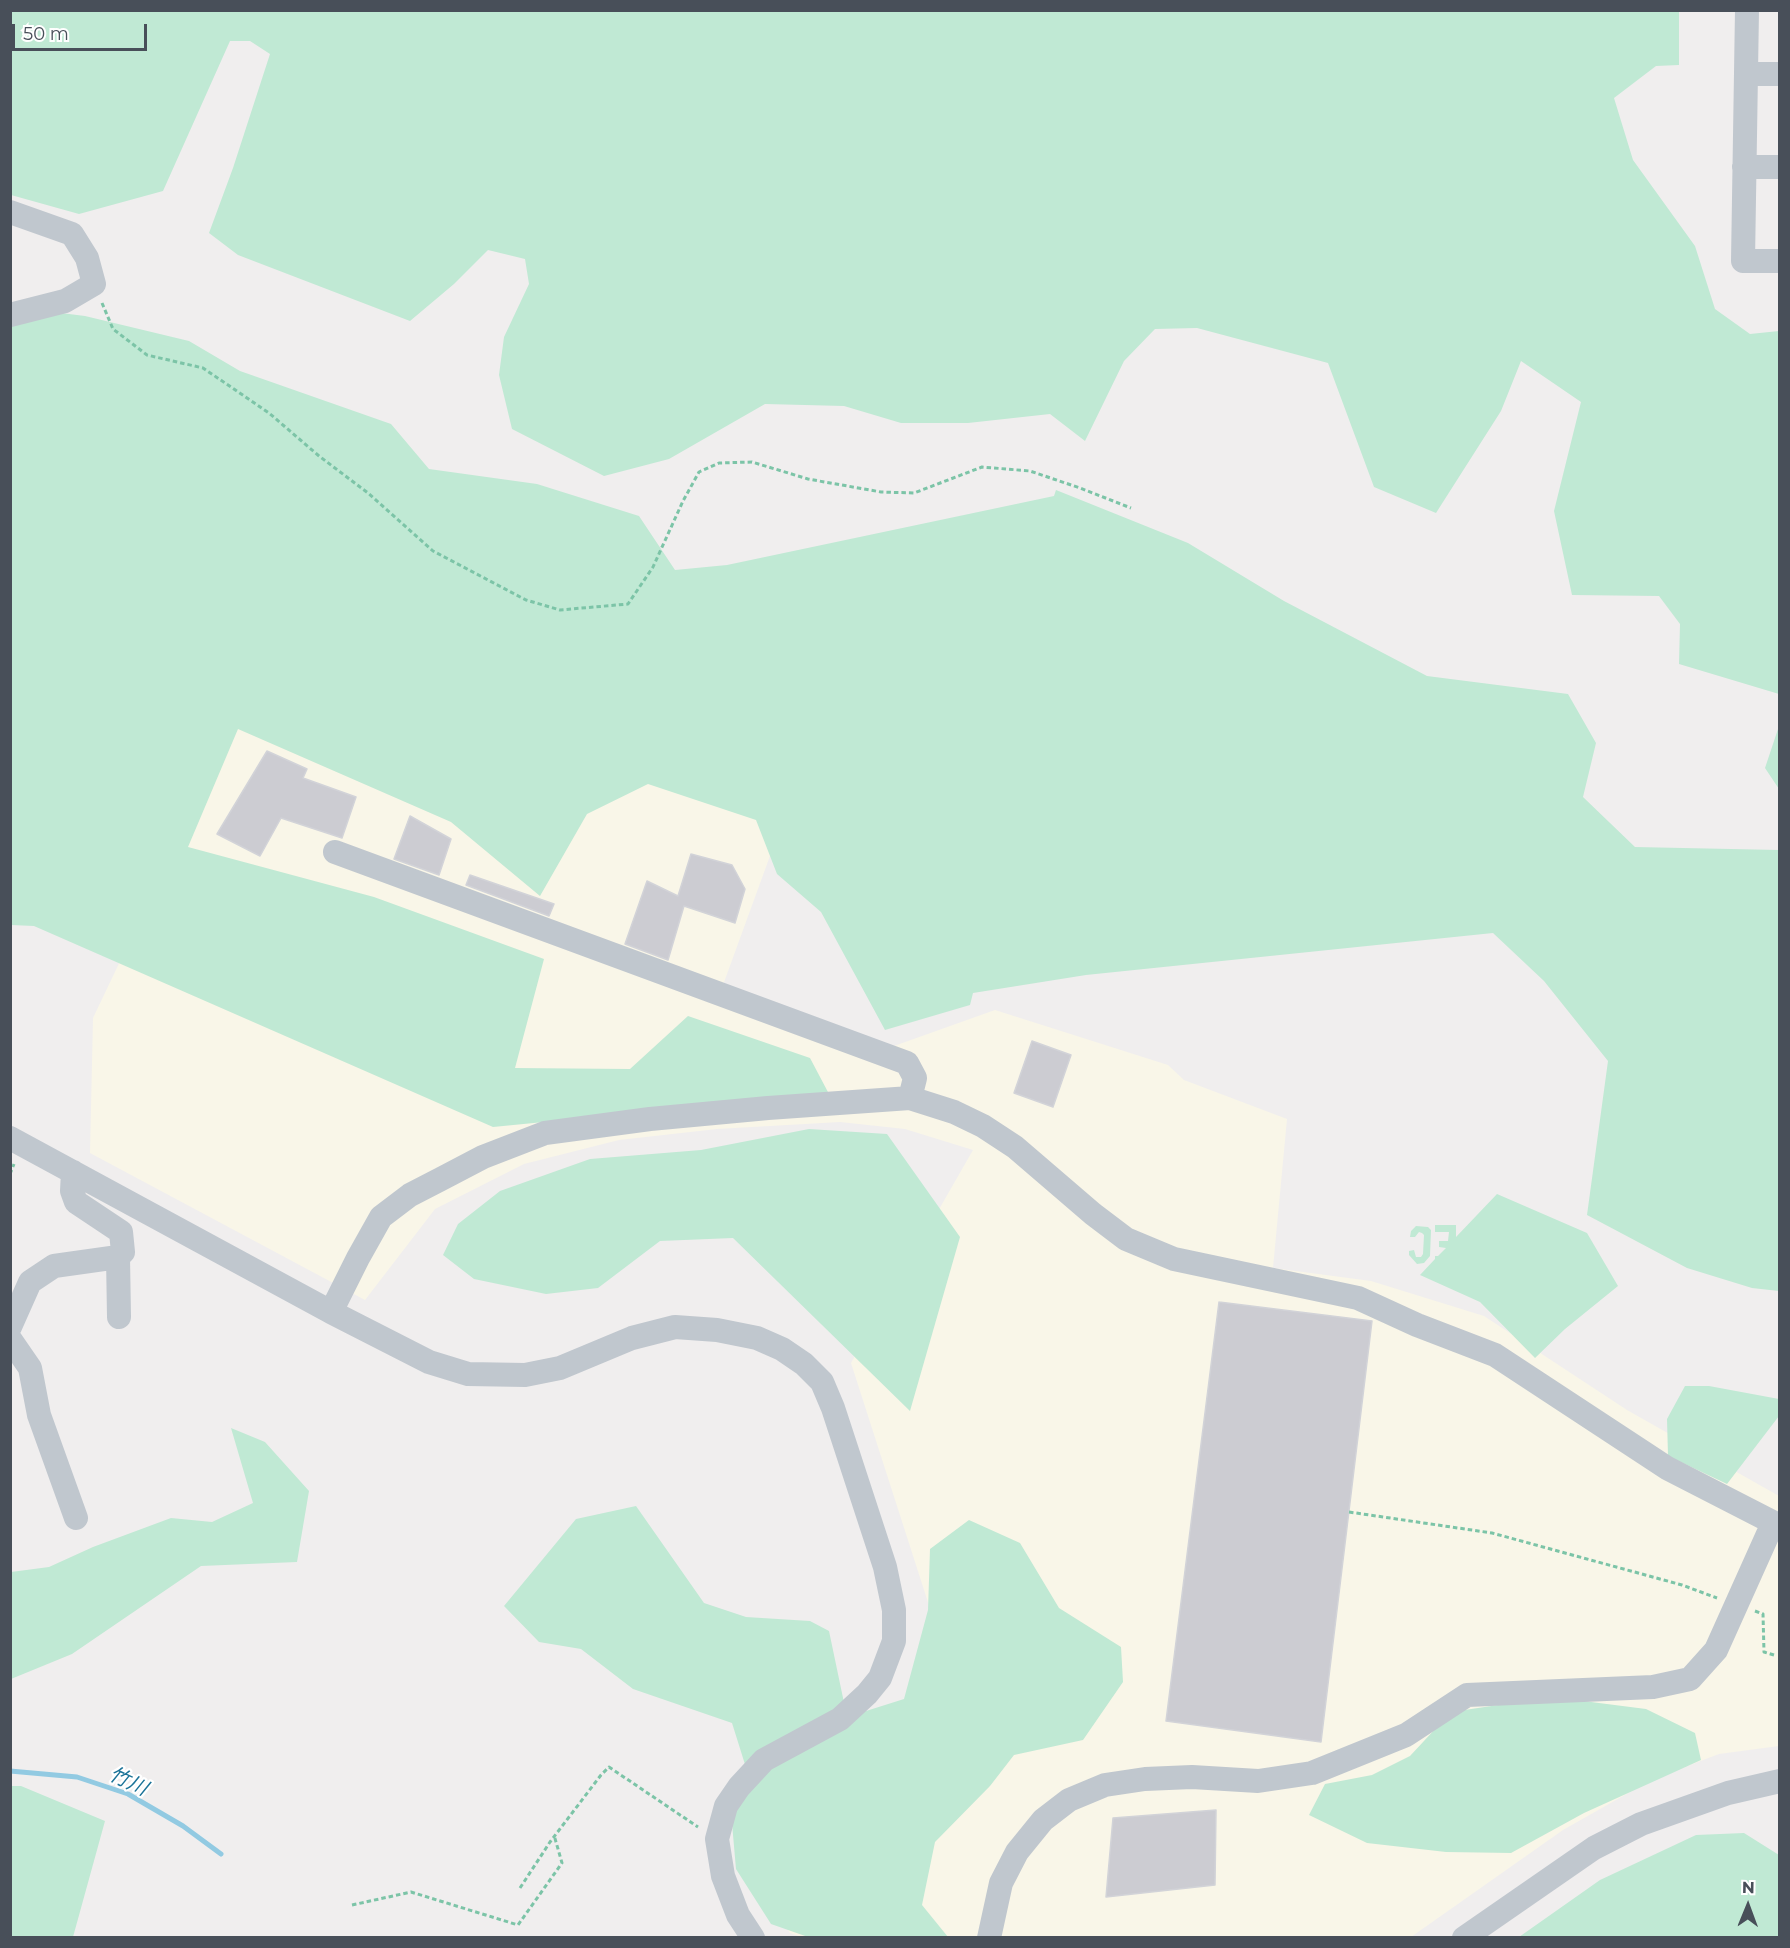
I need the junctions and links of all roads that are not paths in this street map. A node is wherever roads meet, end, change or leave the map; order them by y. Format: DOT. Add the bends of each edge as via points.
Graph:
graph roads {
  1 [pos="1747,10"];
  2 [pos="1746,74"];
  3 [pos="1779,74"];
  4 [pos="1744,167"];
  5 [pos="1779,167"];
  6 [pos="10,212"];
  7 [pos="1779,261"];
  8 [pos="10,315"];
  9 [pos="335,852"];
  10 [pos="910,1098"];
  11 [pos="10,1138"];
  12 [pos="73,1172"];
  13 [pos="118,1257"];
  14 [pos="331,1312"];
  15 [pos="119,1317"];
  16 [pos="10,1327"];
  17 [pos="10,1339"];
  18 [pos="76,1518"];
  19 [pos="1776,1524"];
  20 [pos="1779,1781"];
  21 [pos="753,1938"];
  22 [pos="989,1938"];
  23 [pos="1464,1938"];
  1 -- 2 [label="street"];
  2 -- 3 [label="street"];
  2 -- 4 [label="street"];
  4 -- 5 [label="street"];
  4 -- 7 [label="street" via="1743,261"];
  6 -- 8 [label="street" via="72,234 87,258 94,284 65,301"];
  9 -- 10 [label="street" via="907,1063 915,1078"];
  10 -- 14 [label="street" via="662,1118 545,1133 483,1157 410,1195 381,1217"];
  10 -- 19 [label="street" via="954,1112 1015,1147 1126,1239 1174,1259 1359,1298 1495,1355 1667,1468"];
  11 -- 12 [label="street"];
  12 -- 13 [label="street" via="76,1202 121,1232 123,1252"];
  12 -- 14 [label="street"];
  13 -- 15 [label="street"];
  13 -- 16 [label="street" via="54,1266 30,1282"];
  14 -- 21 [label="street" via="429,1362 468,1374 525,1375 560,1368 632,1338 675,1328 717,1330 757,1338 782,1349 822,1382 885,1568 894,1610 894,1641 880,1678 867,1694 840,1719 764,1760 726,1806 717,1839 723,1876 738,1915"];
  17 -- 18 [label="street" via="30,1368 39,1415"];
  19 -- 22 [label="street" via="1716,1650 1690,1678 1653,1687 1467,1695 1406,1735 1312,1773 1258,1781 1145,1779 1096,1788 1069,1800 1043,1820 1017,1852 1001,1883"];
  20 -- 23 [label="street" via="1728,1793 1641,1824 1594,1848"];
}
